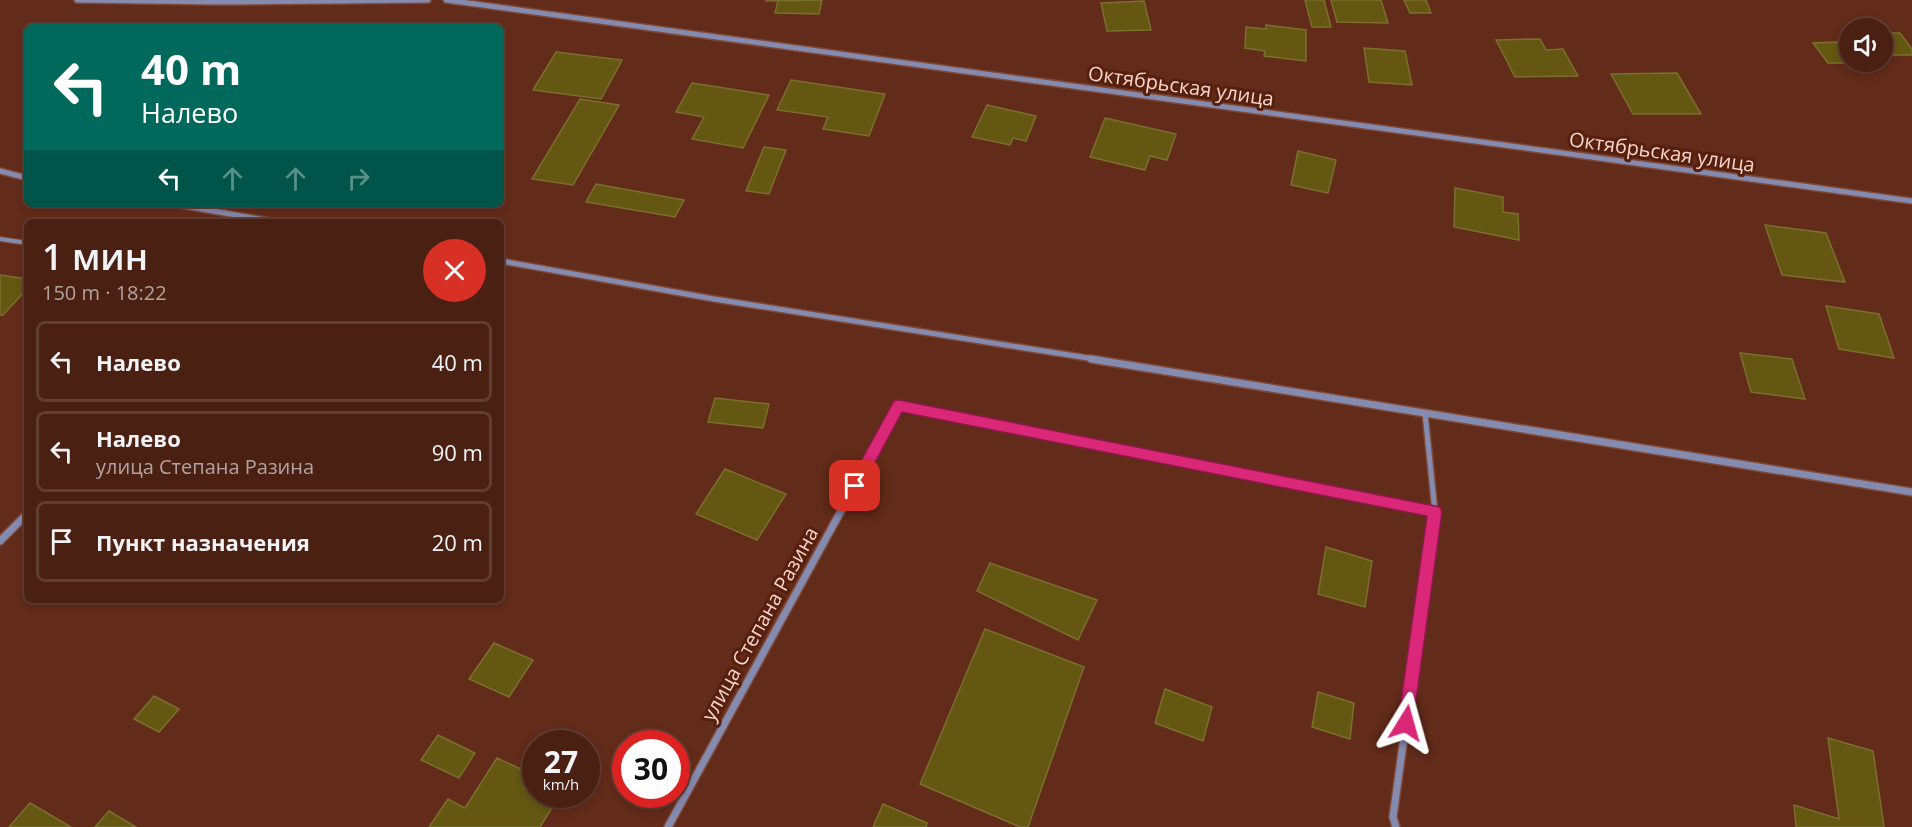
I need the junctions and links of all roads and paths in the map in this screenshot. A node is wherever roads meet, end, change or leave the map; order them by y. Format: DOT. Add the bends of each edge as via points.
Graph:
graph roads {
  1 [pos="77,0"];
  2 [pos="428,0"];
  3 [pos="446,0"];
  4 [pos="0,171"];
  5 [pos="24,177"];
  6 [pos="1912,201"];
  7 [pos="190,207"];
  8 [pos="259,219"];
  9 [pos="0,239"];
  10 [pos="24,243"];
  11 [pos="504,262"];
  12 [pos="899,405"];
  13 [pos="1425,412"];
  14 [pos="1912,492"];
  15 [pos="1435,512"];
  16 [pos="24,517"];
  17 [pos="0,541"];
  18 [pos="668,827"];
  19 [pos="1396,827"];
  1 -- 2 [label="street"];
  3 -- 6 [label="street, Октябрьская улица"];
  4 -- 5 [label="street"];
  7 -- 8 [label="street"];
  9 -- 10 [label="lane"];
  11 -- 13 [label="street" via="725,301"];
  12 -- 15 [label="lane"];
  12 -- 18 [label="street, улица Степана Разина"];
  13 -- 14 [label="street"];
  13 -- 15 [label="lane"];
  15 -- 19 [label="street" via="1393,817"];
  16 -- 17 [label="street"];
}
